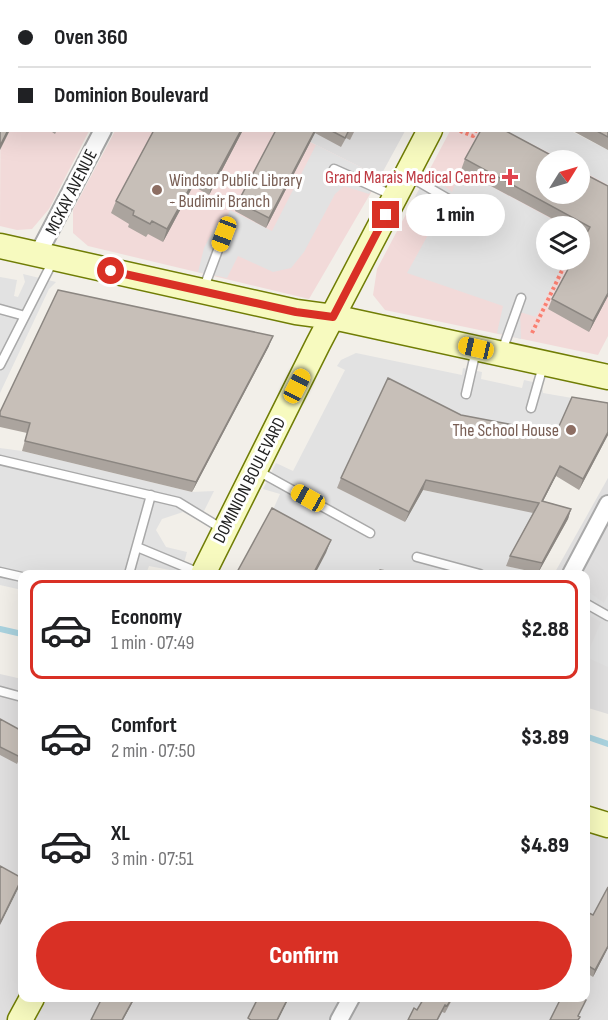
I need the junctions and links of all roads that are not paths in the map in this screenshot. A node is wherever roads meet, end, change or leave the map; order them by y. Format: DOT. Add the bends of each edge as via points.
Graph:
graph roads {
  1 [pos="102,132"];
  2 [pos="428,132"];
  3 [pos="334,170"];
  4 [pos="407,174"];
  5 [pos="395,197"];
  6 [pos="450,200"];
  7 [pos="224,234"];
  8 [pos="0,246"];
  9 [pos="46,256"];
  10 [pos="202,291"];
  11 [pos="520,298"];
  12 [pos="0,309"];
  13 [pos="25,316"];
  14 [pos="333,317"];
  15 [pos="476,348"];
  16 [pos="500,354"];
  17 [pos="544,364"];
  18 [pos="0,365"];
  19 [pos="608,377"];
  20 [pos="466,394"];
  21 [pos="531,408"];
  22 [pos="0,460"];
  23 [pos="255,469"];
  24 [pos="151,495"];
  25 [pos="608,504"];
  26 [pos="224,530"];
  27 [pos="370,533"];
  28 [pos="137,547"];
  29 [pos="417,557"];
  30 [pos="130,570"];
  31 [pos="193,570"];
  32 [pos="205,570"];
  33 [pos="465,570"];
  34 [pos="573,570"];
  35 [pos="0,572"];
  36 [pos="18,576"];
  37 [pos="590,606"];
  38 [pos="608,616"];
  39 [pos="0,691"];
  40 [pos="18,696"];
  41 [pos="590,820"];
  42 [pos="608,825"];
  43 [pos="30,1002"];
  44 [pos="349,1002"];
  45 [pos="20,1020"];
  46 [pos="339,1020"];
  1 -- 9 [label="street, MCKAY AVENUE"];
  2 -- 4 [label="street, DOMINION BOULEVARD"];
  3 -- 5 [label="lane"];
  4 -- 5 [label="street, DOMINION BOULEVARD"];
  4 -- 6 [label="lane"];
  5 -- 14 [label="street, DOMINION BOULEVARD"];
  7 -- 10 [label="lane"];
  8 -- 9 [label="street"];
  9 -- 10 [label="street"];
  9 -- 13 [label="lane"];
  10 -- 14 [label="street"];
  11 -- 16 [label="lane"];
  12 -- 13 [label="lane"];
  13 -- 18 [label="lane"];
  14 -- 15 [label="street"];
  14 -- 23 [label="street, DOMINION BOULEVARD"];
  15 -- 16 [label="street"];
  15 -- 20 [label="lane"];
  16 -- 17 [label="street"];
  17 -- 19 [label="street"];
  17 -- 21 [label="lane"];
  22 -- 24 [label="lane"];
  23 -- 26 [label="street, DOMINION BOULEVARD"];
  23 -- 27 [label="lane"];
  24 -- 26 [label="lane" via="178,502"];
  24 -- 28 [label="lane"];
  25 -- 34 [label="street"];
  26 -- 32 [label="street, DOMINION BOULEVARD"];
  28 -- 30 [label="lane"];
  28 -- 31 [label="lane"];
  29 -- 33 [label="lane"];
  35 -- 36 [label="lane"];
  37 -- 38 [label="lane"];
  39 -- 40 [label="lane"];
  41 -- 42 [label="street"];
  43 -- 45 [label="street"];
  44 -- 46 [label="street"];
}
